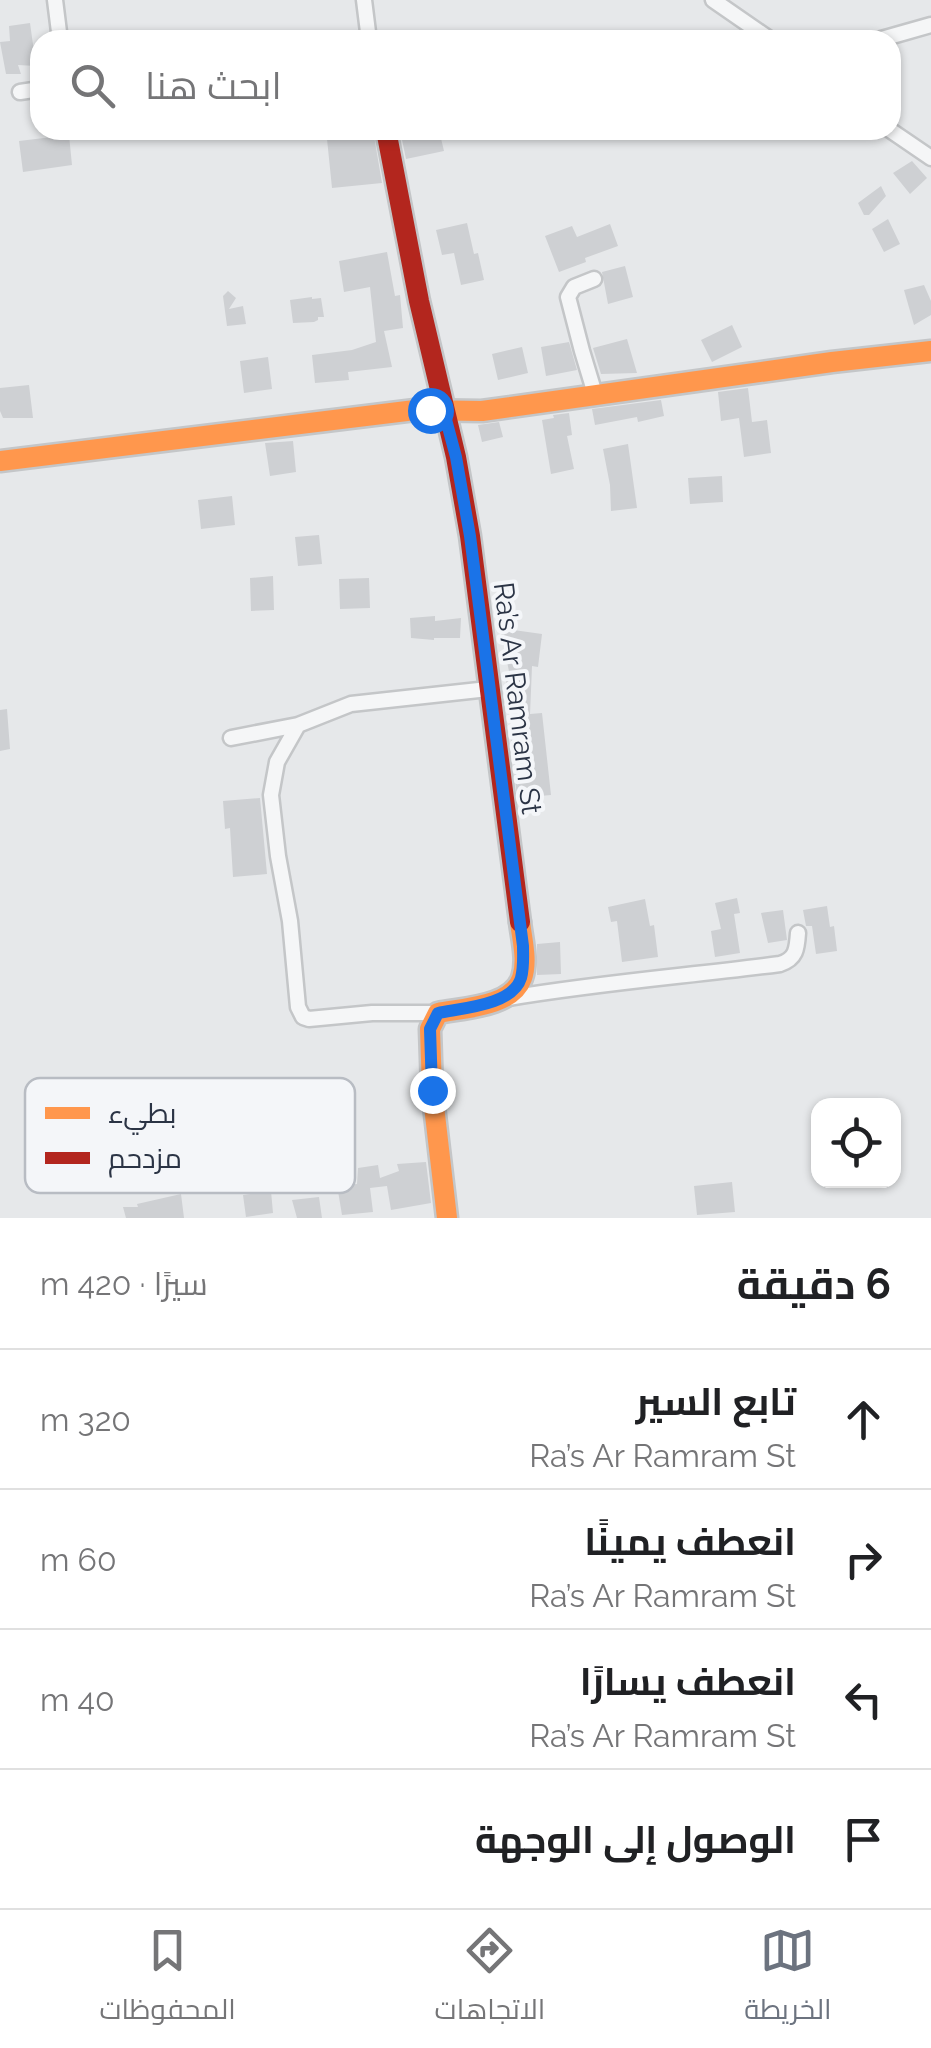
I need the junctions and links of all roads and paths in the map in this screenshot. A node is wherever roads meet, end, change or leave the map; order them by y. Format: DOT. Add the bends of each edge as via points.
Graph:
graph roads {
  1 [pos="55,0"];
  2 [pos="364,0"];
  3 [pos="713,0"];
  4 [pos="931,25"];
  5 [pos="59,30"];
  6 [pos="368,30"];
  7 [pos="756,30"];
  8 [pos="901,33"];
  9 [pos="30,90"];
  10 [pos="20,92"];
  11 [pos="901,138"];
  12 [pos="388,140"];
  13 [pos="931,158"];
  14 [pos="594,278"];
  15 [pos="931,352"];
  16 [pos="596,394"];
  17 [pos="444,412"];
  18 [pos="0,461"];
  19 [pos="488,689"];
  20 [pos="298,724"];
  21 [pos="232,738"];
  22 [pos="798,934"];
  23 [pos="502,999"];
  24 [pos="438,1013"];
  25 [pos="447,1218"];
  1 -- 5 [label="street"];
  2 -- 6 [label="street"];
  3 -- 7 [label="street"];
  4 -- 8 [label="street"];
  9 -- 10 [label="street"];
  11 -- 13 [label="street"];
  12 -- 17 [label="street, Ra’s Ar Ramram St"];
  14 -- 16 [label="street" via="568,297"];
  15 -- 16 [label="street"];
  16 -- 17 [label="street"];
  17 -- 18 [label="street" via="369,415"];
  17 -- 19 [label="street, Ra’s Ar Ramram St" via="470,536"];
  19 -- 20 [label="street" via="351,704"];
  19 -- 23 [label="street, Ra’s Ar Ramram St" via="523,946 521,980"];
  20 -- 21 [label="street"];
  20 -- 24 [label="street" via="277,762 272,795 298,1007 309,1019"];
  22 -- 23 [label="street" via="794,956 780,964"];
  23 -- 24 [label="street"];
  24 -- 25 [label="street" via="430,1029 432,1090"];
}
